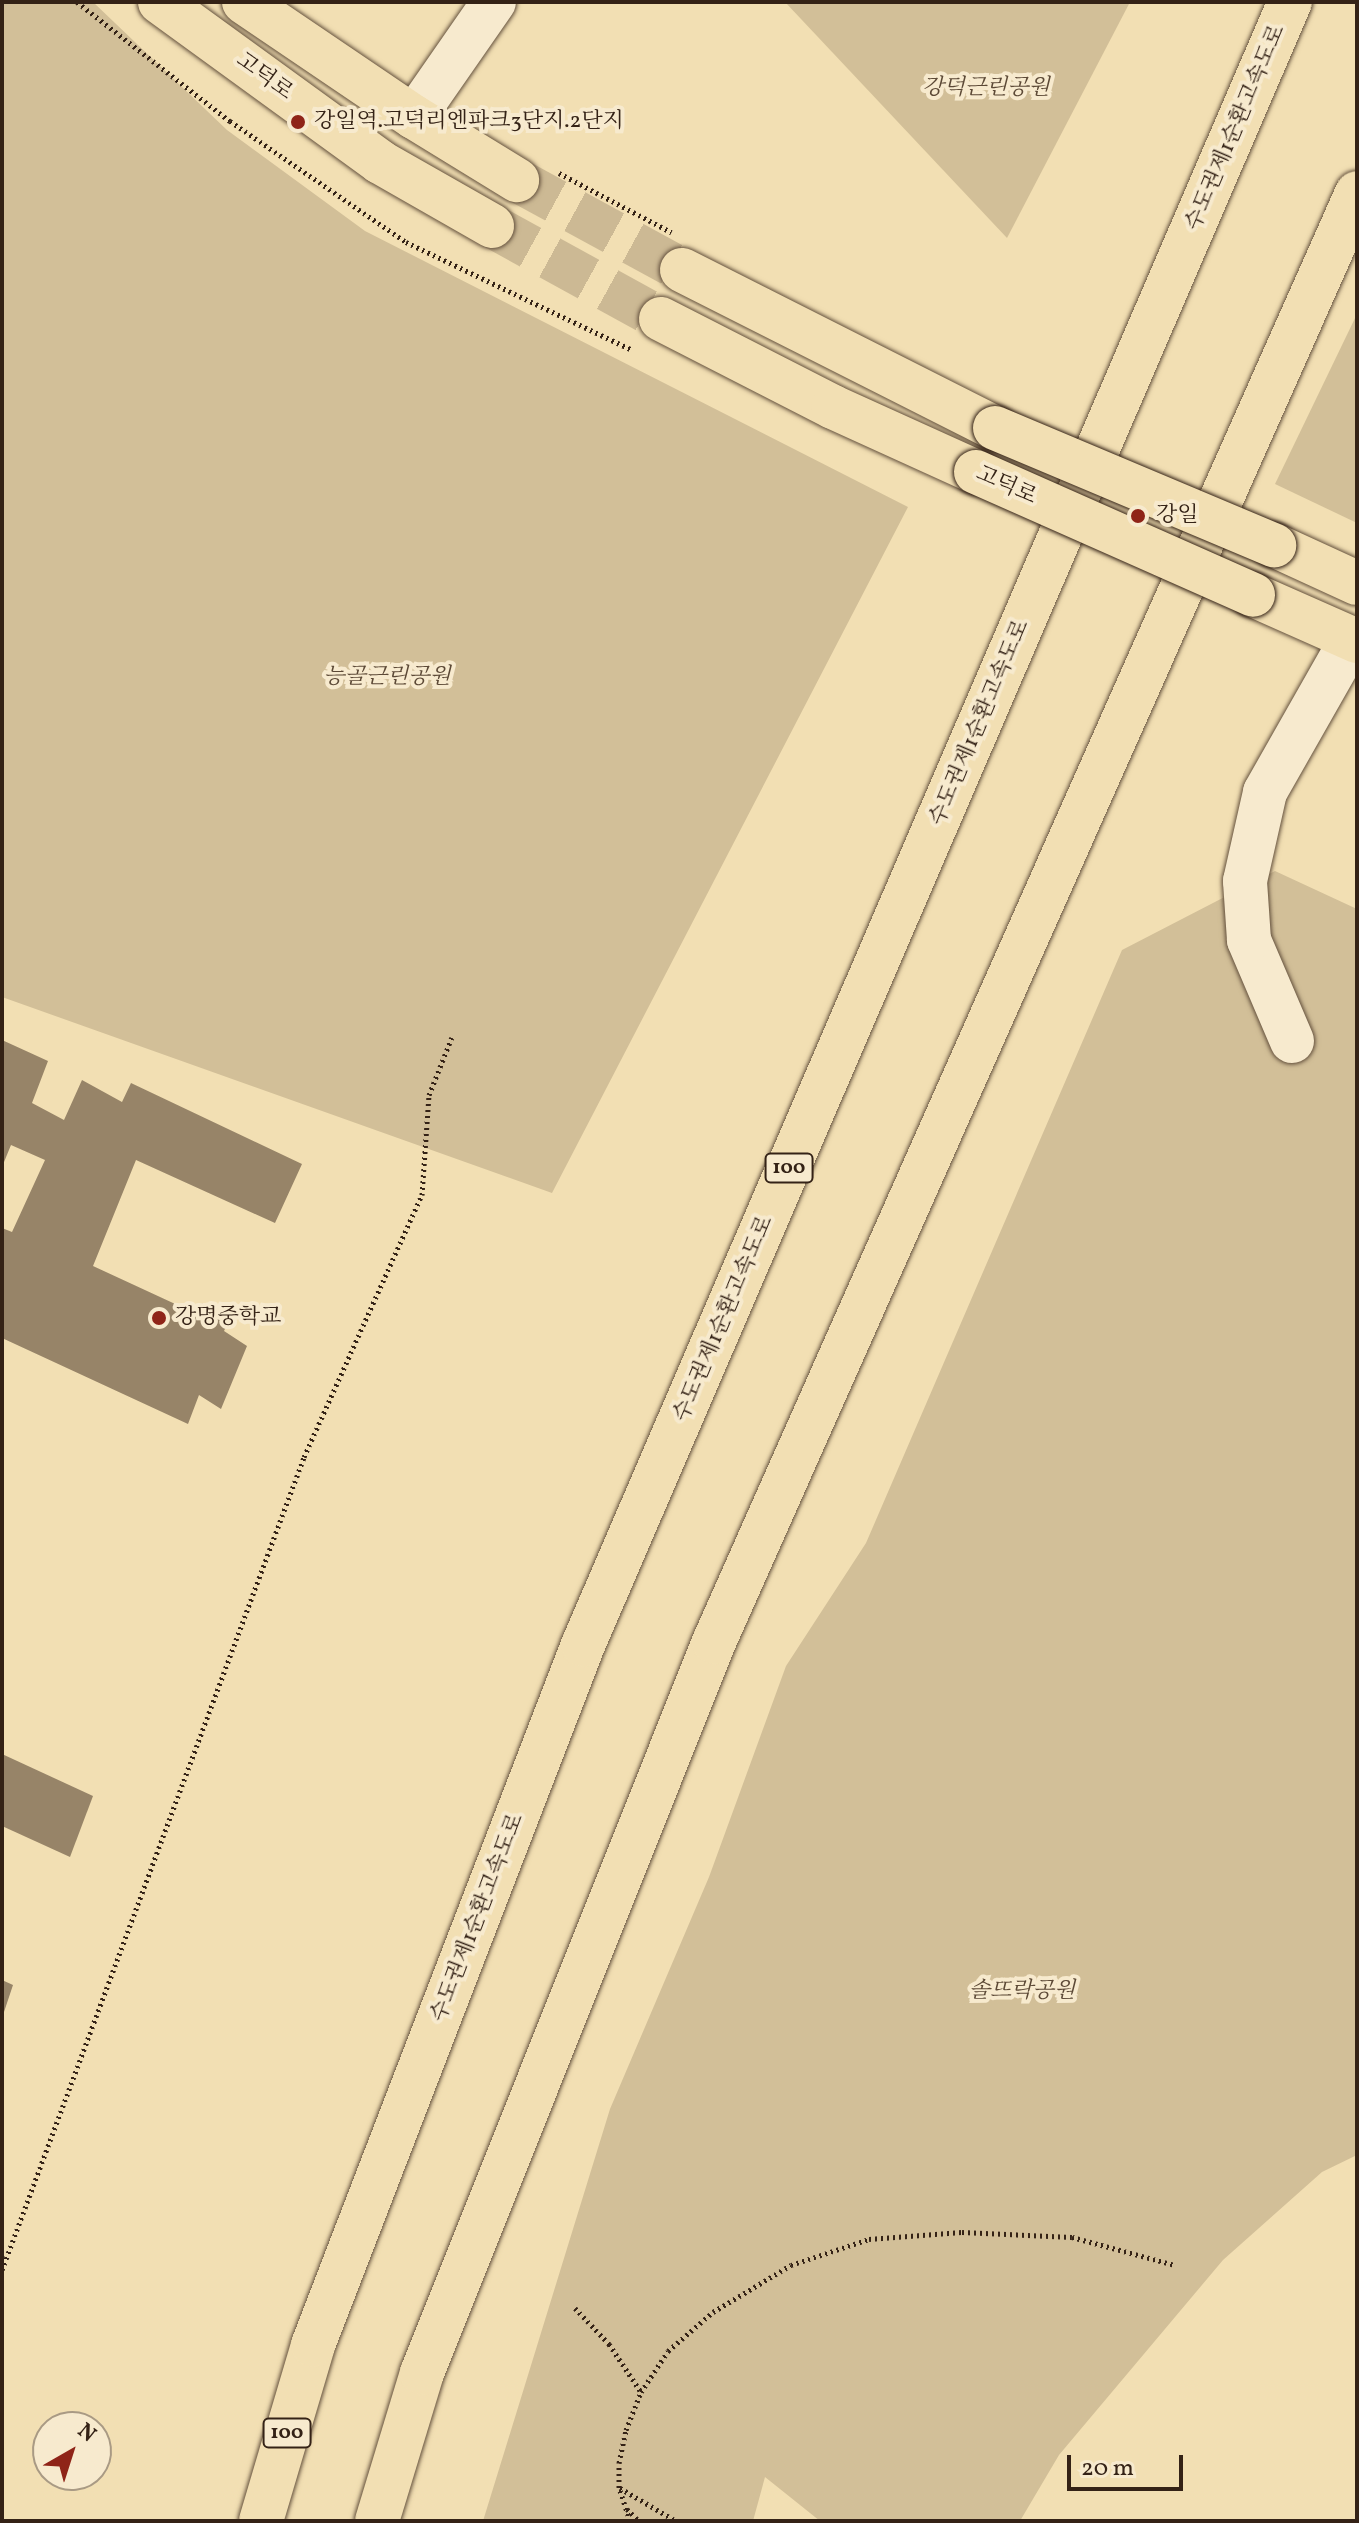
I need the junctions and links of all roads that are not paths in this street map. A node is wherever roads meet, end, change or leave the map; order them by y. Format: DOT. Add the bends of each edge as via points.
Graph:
graph roads {
  1 [pos="160,2"];
  2 [pos="244,2"];
  3 [pos="494,2"];
  4 [pos="1290,2"];
  5 [pos="414,117"];
  6 [pos="536,176"];
  7 [pos="1357,193"];
  8 [pos="492,226"];
  9 [pos="682,254"];
  10 [pos="652,337"];
  11 [pos="1357,583"];
  12 [pos="1355,640"];
  13 [pos="1292,1041"];
  14 [pos="313,2345"];
  15 [pos="241,2521"];
  16 [pos="261,2521"];
  17 [pos="377,2521"];
  1 -- 8 [label="main road, 고덕로" via="380,162"];
  2 -- 5 [label="main road"];
  3 -- 5 [label="street"];
  4 -- 14 [label="main road, 수도권제1순환고속도로 / 100" via="583,1645"];
  5 -- 6 [label="main road"];
  7 -- 17 [label="main road" via="714,1642 422,2373"];
  9 -- 11 [label="main road, bridge" via="995,428"];
  10 -- 12 [label="main road, 고덕로, bridge" via="833,407"];
  12 -- 13 [label="street" via="1265,792 1245,881 1249,940"];
  14 -- 15 [label="main road"];
  14 -- 16 [label="main road, 수도권제1순환고속도로 / 100"];
}
